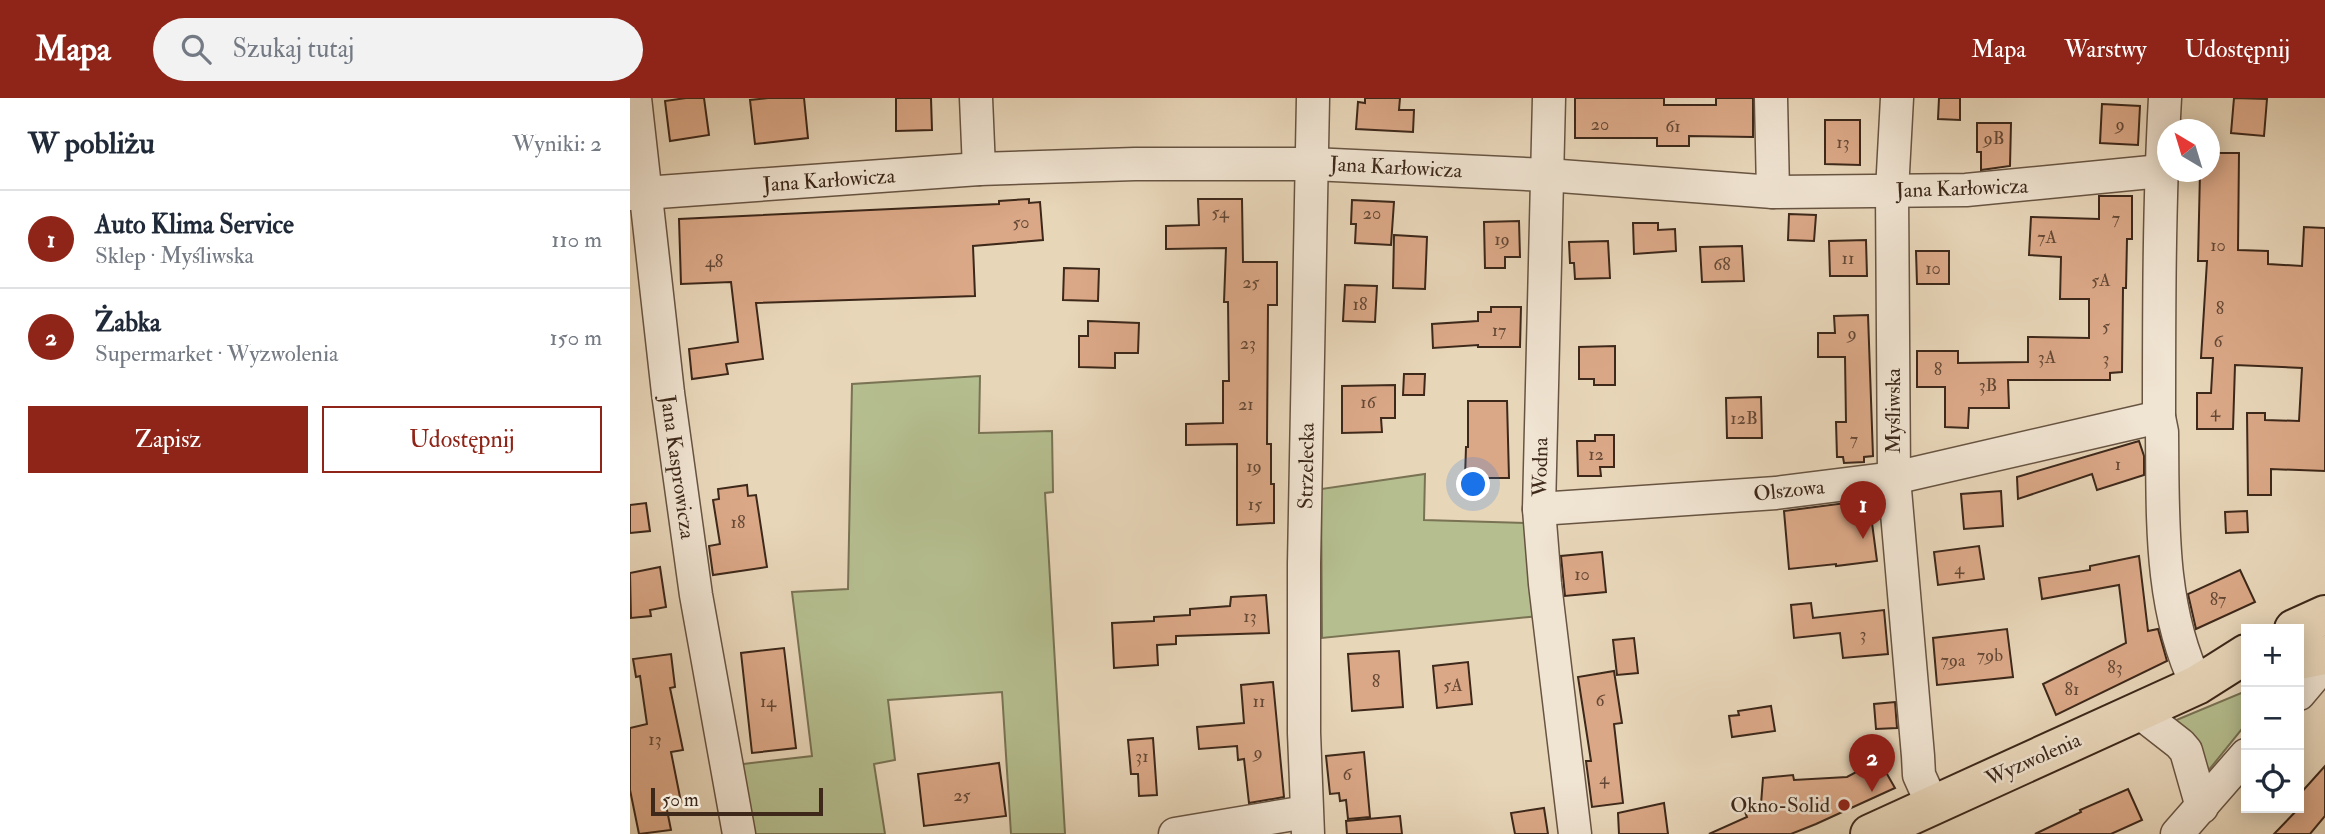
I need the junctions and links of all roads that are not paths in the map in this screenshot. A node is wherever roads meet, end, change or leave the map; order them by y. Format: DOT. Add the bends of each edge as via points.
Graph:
graph roads {
  1 [pos="635,98"];
  2 [pos="976,98"];
  3 [pos="1313,98"];
  4 [pos="1549,98"];
  5 [pos="1771,98"];
  6 [pos="1897,98"];
  7 [pos="2165,98"];
  8 [pos="2164,119"];
  9 [pos="1312,163"];
  10 [pos="979,169"];
  11 [pos="2157,171"];
  12 [pos="1547,176"];
  13 [pos="2161,182"];
  14 [pos="1892,191"];
  15 [pos="1773,192"];
  16 [pos="638,193"];
  17 [pos="2159,417"];
  18 [pos="1894,478"];
  19 [pos="1539,509"];
  20 [pos="2325,615"];
  21 [pos="2304,624"];
  22 [pos="2325,655"];
  23 [pos="2241,657"];
  24 [pos="2304,659"];
  25 [pos="2325,663"];
  26 [pos="2241,675"];
  27 [pos="2197,685"];
  28 [pos="2304,688"];
  29 [pos="2139,712"];
  30 [pos="2241,761"];
  31 [pos="1932,804"];
  32 [pos="2203,807"];
  33 [pos="1307,823"];
  34 [pos="739,834"];
  35 [pos="1175,834"];
  36 [pos="1575,834"];
  37 [pos="1870,834"];
  38 [pos="2177,834"];
  1 -- 16 [label="street, Jana Kasprowicza"];
  2 -- 10 [label="street"];
  3 -- 9 [label="street, Strzelecka"];
  4 -- 12 [label="street, Wodna"];
  5 -- 15 [label="street"];
  6 -- 14 [label="street, Myśliwska"];
  7 -- 8 [label="street"];
  9 -- 10 [label="street, Jana Karłowicza"];
  9 -- 12 [label="street, Jana Karłowicza"];
  9 -- 33 [label="street, Strzelecka" via="1304,563"];
  10 -- 16 [label="street, Jana Karłowicza"];
  11 -- 14 [label="street, Jana Karłowicza" via="2000,188"];
  12 -- 15 [label="street, Jana Karłowicza"];
  12 -- 19 [label="street, Wodna"];
  13 -- 17 [label="street"];
  14 -- 15 [label="street, Jana Karłowicza"];
  14 -- 18 [label="street, Myśliwska"];
  16 -- 34 [label="street, Jana Kasprowicza" via="696,595"];
  17 -- 18 [label="street, Olszowa"];
  17 -- 27 [label="street" via="2163,540 2172,606 2182,651"];
  18 -- 19 [label="street, Olszowa" via="1776,493"];
  18 -- 31 [label="street, Myśliwska" via="1917,766"];
  19 -- 36 [label="street, Wodna"];
  20 -- 21 [label="main road"];
  22 -- 24 [label="main road"];
  23 -- 27 [label="main road, Wyzwolenia"];
  25 -- 28 [label="street"];
  26 -- 27 [label="main road, Wyzwolenia"];
  27 -- 29 [label="main road, Wyzwolenia"];
  29 -- 31 [label="main road, Wyzwolenia"];
  29 -- 32 [label="street" via="2186,751"];
  30 -- 32 [label="street"];
  31 -- 37 [label="main road, Wyzwolenia"];
  32 -- 38 [label="street"];
  33 -- 35 [label="street"];
}
